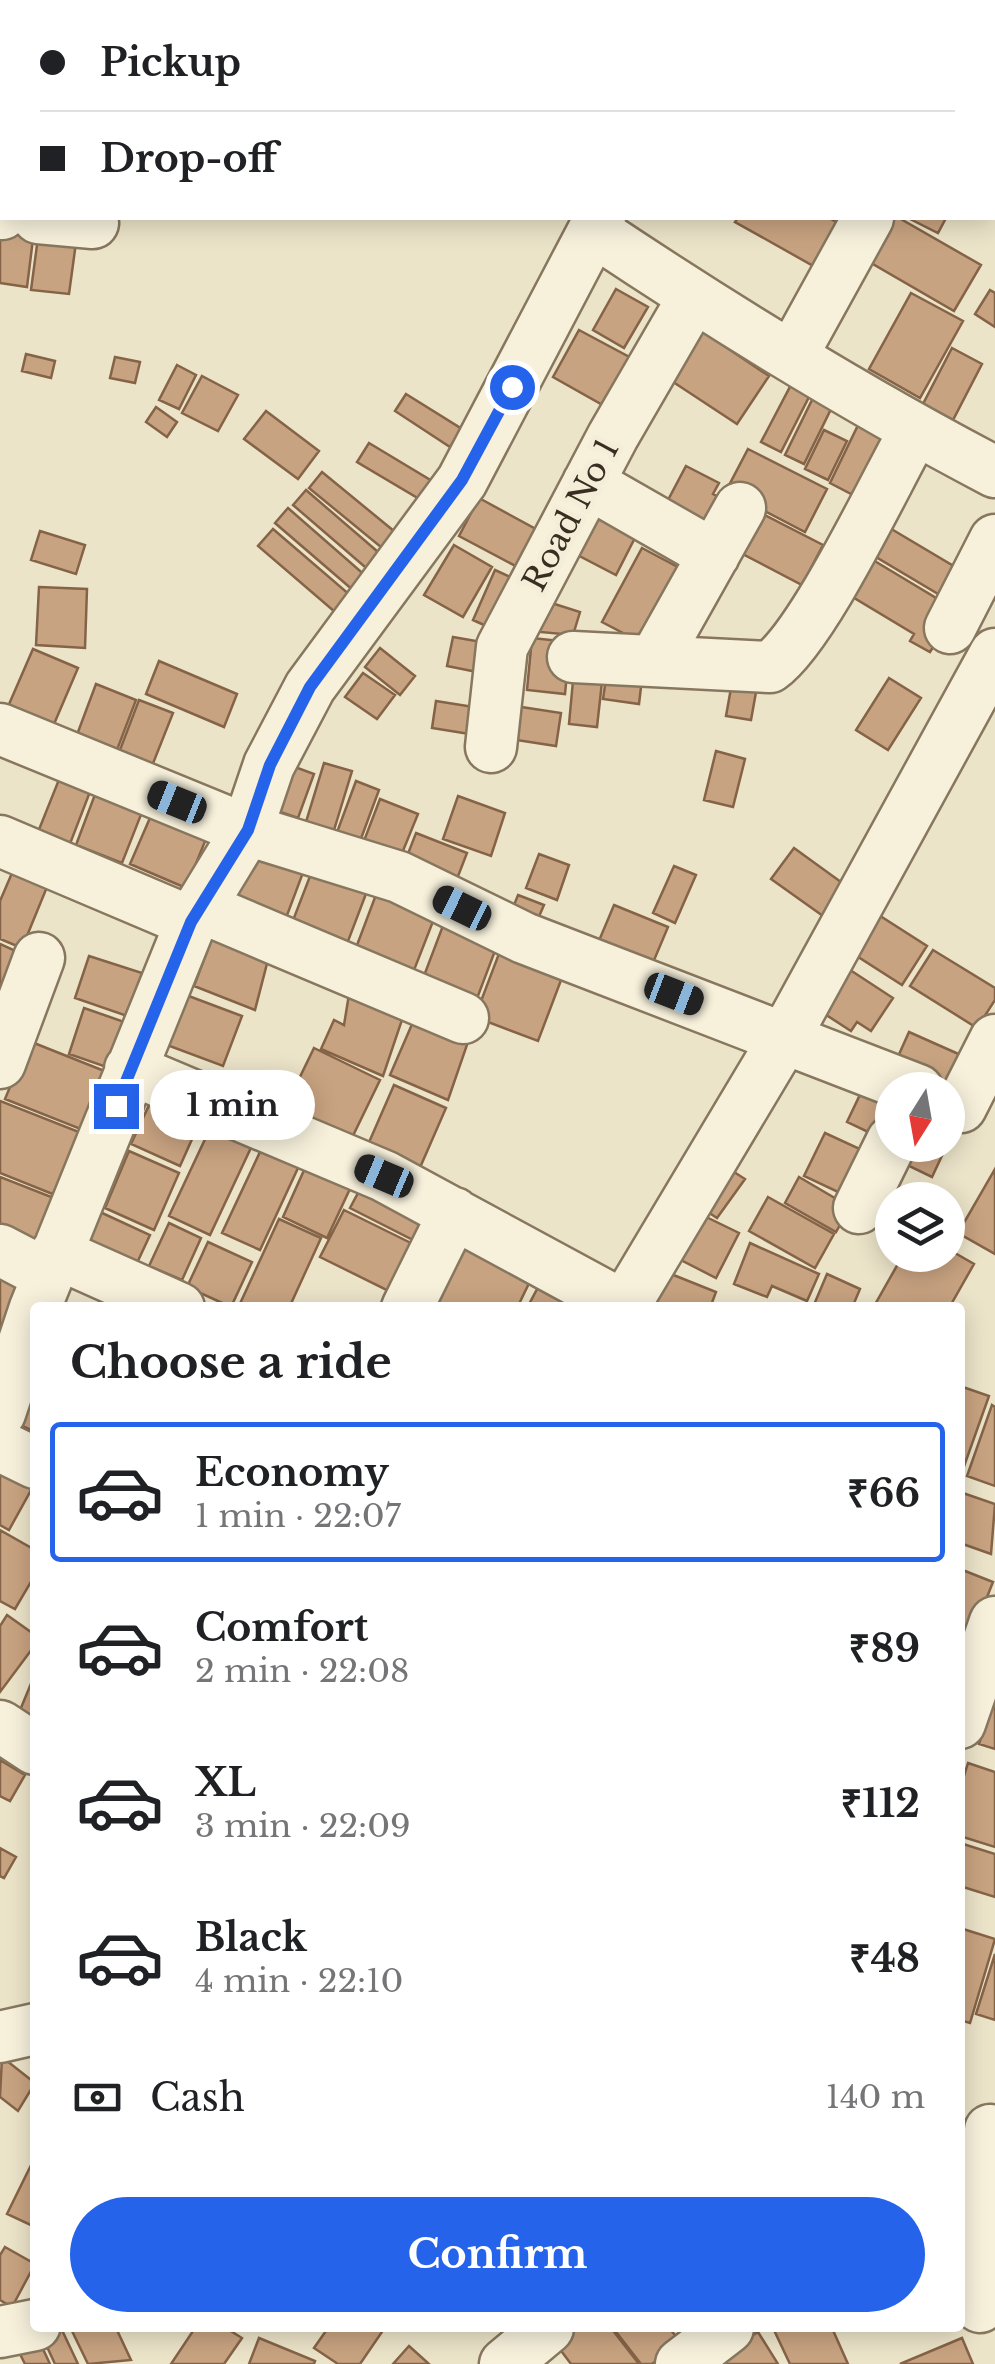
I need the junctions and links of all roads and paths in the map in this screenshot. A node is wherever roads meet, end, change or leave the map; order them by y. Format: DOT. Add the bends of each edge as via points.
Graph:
graph roads {
  1 [pos="56,220"];
  2 [pos="867,220"];
  3 [pos="93,224"];
  4 [pos="597,224"];
  5 [pos="694,298"];
  6 [pos="793,354"];
  7 [pos="914,430"];
  8 [pos="995,472"];
  9 [pos="588,482"];
  10 [pos="740,508"];
  11 [pos="995,540"];
  12 [pos="714,555"];
  13 [pos="950,628"];
  14 [pos="995,654"];
  15 [pos="573,657"];
  16 [pos="654,662"];
  17 [pos="0,729"];
  18 [pos="491,746"];
  19 [pos="248,830"];
  20 [pos="0,840"];
  21 [pos="196,914"];
  22 [pos="39,958"];
  23 [pos="463,1018"];
  24 [pos="786,1036"];
  25 [pos="995,1040"];
  26 [pos="0,1063"];
  27 [pos="130,1069"];
  28 [pos="875,1073"];
  29 [pos="965,1090"];
  30 [pos="882,1162"];
  31 [pos="859,1208"];
  32 [pos="454,1213"];
  33 [pos="0,1250"];
  34 [pos="43,1286"];
  35 [pos="142,1302"];
  36 [pos="410,1302"];
  37 [pos="617,1302"];
  38 [pos="626,1302"];
  39 [pos="30,1324"];
  40 [pos="0,1413"];
  41 [pos="0,1446"];
  42 [pos="30,1461"];
  43 [pos="995,1622"];
  44 [pos="965,1709"];
  45 [pos="0,1726"];
  46 [pos="30,1746"];
  47 [pos="30,2029"];
  48 [pos="0,2038"];
  49 [pos="982,2128"];
  50 [pos="980,2307"];
  51 [pos="30,2326"];
  52 [pos="0,2332"];
  53 [pos="543,2332"];
  54 [pos="723,2332"];
  55 [pos="505,2364"];
  56 [pos="682,2364"];
  1 -- 3 [label="street"];
  2 -- 6 [label="street"];
  4 -- 5 [label="street"];
  4 -- 19 [label="street" via="462,480 310,687 270,765"];
  5 -- 6 [label="street"];
  5 -- 9 [label="street, Road No 1"];
  6 -- 7 [label="street"];
  7 -- 8 [label="street"];
  7 -- 16 [label="street" via="785,657 770,667"];
  9 -- 12 [label="street"];
  9 -- 18 [label="street, Road No 1" via="502,646"];
  10 -- 12 [label="street"];
  11 -- 13 [label="street"];
  12 -- 16 [label="street"];
  14 -- 24 [label="street"];
  15 -- 16 [label="street"];
  17 -- 19 [label="street"];
  19 -- 21 [label="street"];
  19 -- 24 [label="street" via="399,878 524,938"];
  20 -- 21 [label="street"];
  21 -- 23 [label="street"];
  21 -- 27 [label="street"];
  22 -- 26 [label="street"];
  24 -- 28 [label="street"];
  24 -- 38 [label="street"];
  25 -- 29 [label="street"];
  27 -- 32 [label="street" via="384,1176"];
  27 -- 34 [label="street"];
  30 -- 31 [label="street"];
  32 -- 36 [label="street"];
  32 -- 37 [label="street"];
  33 -- 34 [label="street"];
  34 -- 35 [label="street"];
  39 -- 40 [label="street"];
  41 -- 42 [label="street"];
  43 -- 44 [label="street"];
  45 -- 46 [label="street"];
  47 -- 48 [label="street"];
  49 -- 50 [label="street"];
  51 -- 52 [label="street"];
  53 -- 55 [label="street"];
  54 -- 56 [label="street"];
}
